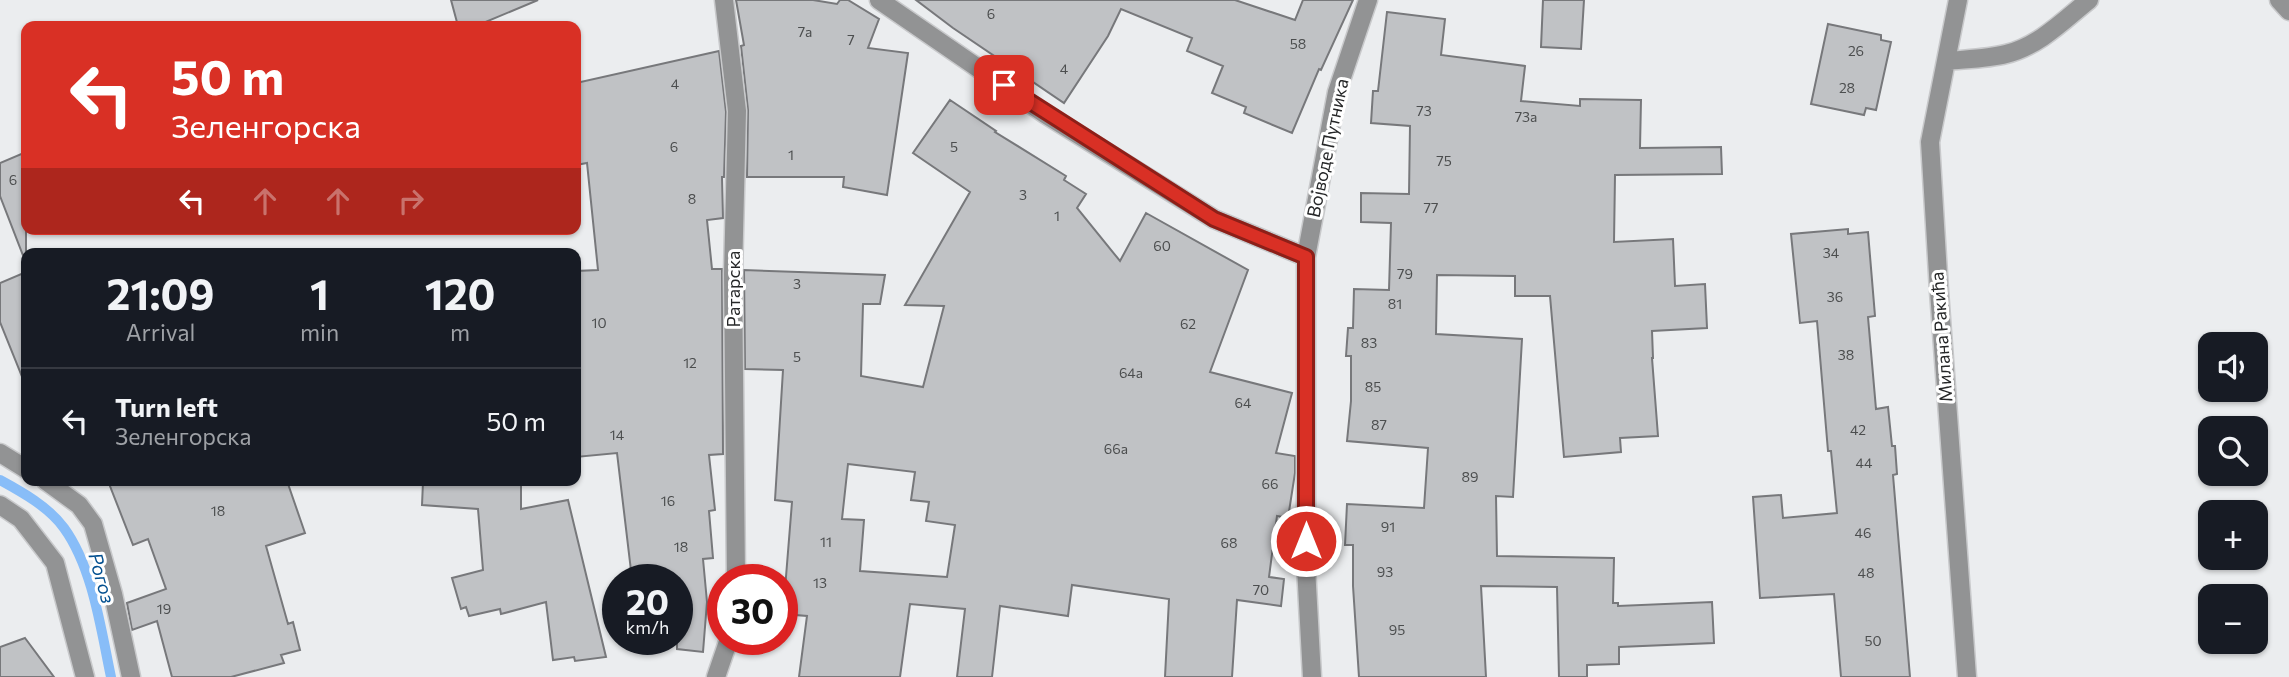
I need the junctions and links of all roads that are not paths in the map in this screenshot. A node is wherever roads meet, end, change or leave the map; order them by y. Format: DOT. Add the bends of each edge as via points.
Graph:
graph roads {
  1 [pos="724,0"];
  2 [pos="879,0"];
  3 [pos="1368,0"];
  4 [pos="1958,0"];
  5 [pos="2089,0"];
  6 [pos="2279,0"];
  7 [pos="2289,12"];
  8 [pos="1946,61"];
  9 [pos="1306,257"];
  10 [pos="0,453"];
  11 [pos="21,466"];
  12 [pos="53,486"];
  13 [pos="0,505"];
  14 [pos="736,564"];
  15 [pos="724,655"];
  16 [pos="85,677"];
  17 [pos="131,677"];
  18 [pos="716,677"];
  19 [pos="1312,677"];
  20 [pos="1967,677"];
  1 -- 14 [label="street, Ратарска" via="737,111 733,274"];
  2 -- 9 [label="street" via="1045,114 1214,219"];
  3 -- 9 [label="street, Војводе Путника" via="1337,92"];
  4 -- 8 [label="street, Милана Ракића"];
  5 -- 8 [label="street" via="2020,50"];
  6 -- 7 [label="street"];
  8 -- 20 [label="street, Милана Ракића" via="1930,142"];
  9 -- 19 [label="street, Војводе Путника" via="1306,567"];
  10 -- 11 [label="street"];
  12 -- 17 [label="street" via="79,505 93,524"];
  13 -- 16 [label="street" via="21,519 55,564"];
  15 -- 18 [label="street"];
}
